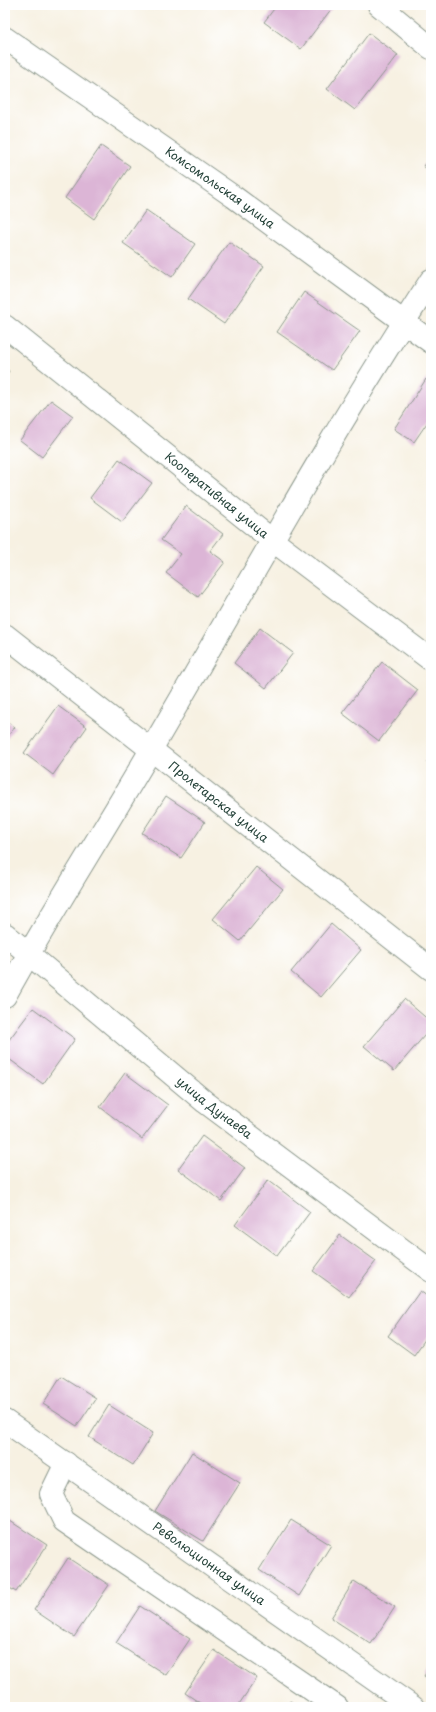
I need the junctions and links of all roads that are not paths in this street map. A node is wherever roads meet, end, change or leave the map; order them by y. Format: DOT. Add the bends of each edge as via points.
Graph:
graph roads {
  1 [pos="379,5"];
  2 [pos="5,38"];
  3 [pos="431,48"];
  4 [pos="431,280"];
  5 [pos="403,323"];
  6 [pos="5,326"];
  7 [pos="431,342"];
  8 [pos="272,540"];
  9 [pos="5,635"];
  10 [pos="431,660"];
  11 [pos="152,750"];
  12 [pos="5,934"];
  13 [pos="29,953"];
  14 [pos="431,969"];
  15 [pos="5,996"];
  16 [pos="431,1271"];
  17 [pos="5,1421"];
  18 [pos="66,1463"];
  19 [pos="337,1707"];
  20 [pos="414,1707"];
  1 -- 3 [label="street"];
  2 -- 5 [label="street, Комсомольская улица" via="234,197"];
  4 -- 5 [label="street"];
  5 -- 7 [label="street, Комсомольская улица"];
  5 -- 8 [label="street"];
  6 -- 8 [label="street, Кооперативная улица"];
  8 -- 10 [label="street, Кооперативная улица"];
  8 -- 11 [label="street"];
  9 -- 11 [label="street, Пролетарская улица"];
  11 -- 13 [label="street"];
  11 -- 14 [label="street, Пролетарская улица"];
  12 -- 13 [label="street, улица Дунаева"];
  13 -- 15 [label="street"];
  13 -- 16 [label="street, улица Дунаева" via="205,1102"];
  17 -- 18 [label="street, Революционная улица"];
  18 -- 19 [label="street" via="51,1494 64,1521"];
  18 -- 20 [label="street, Революционная улица"];
}
